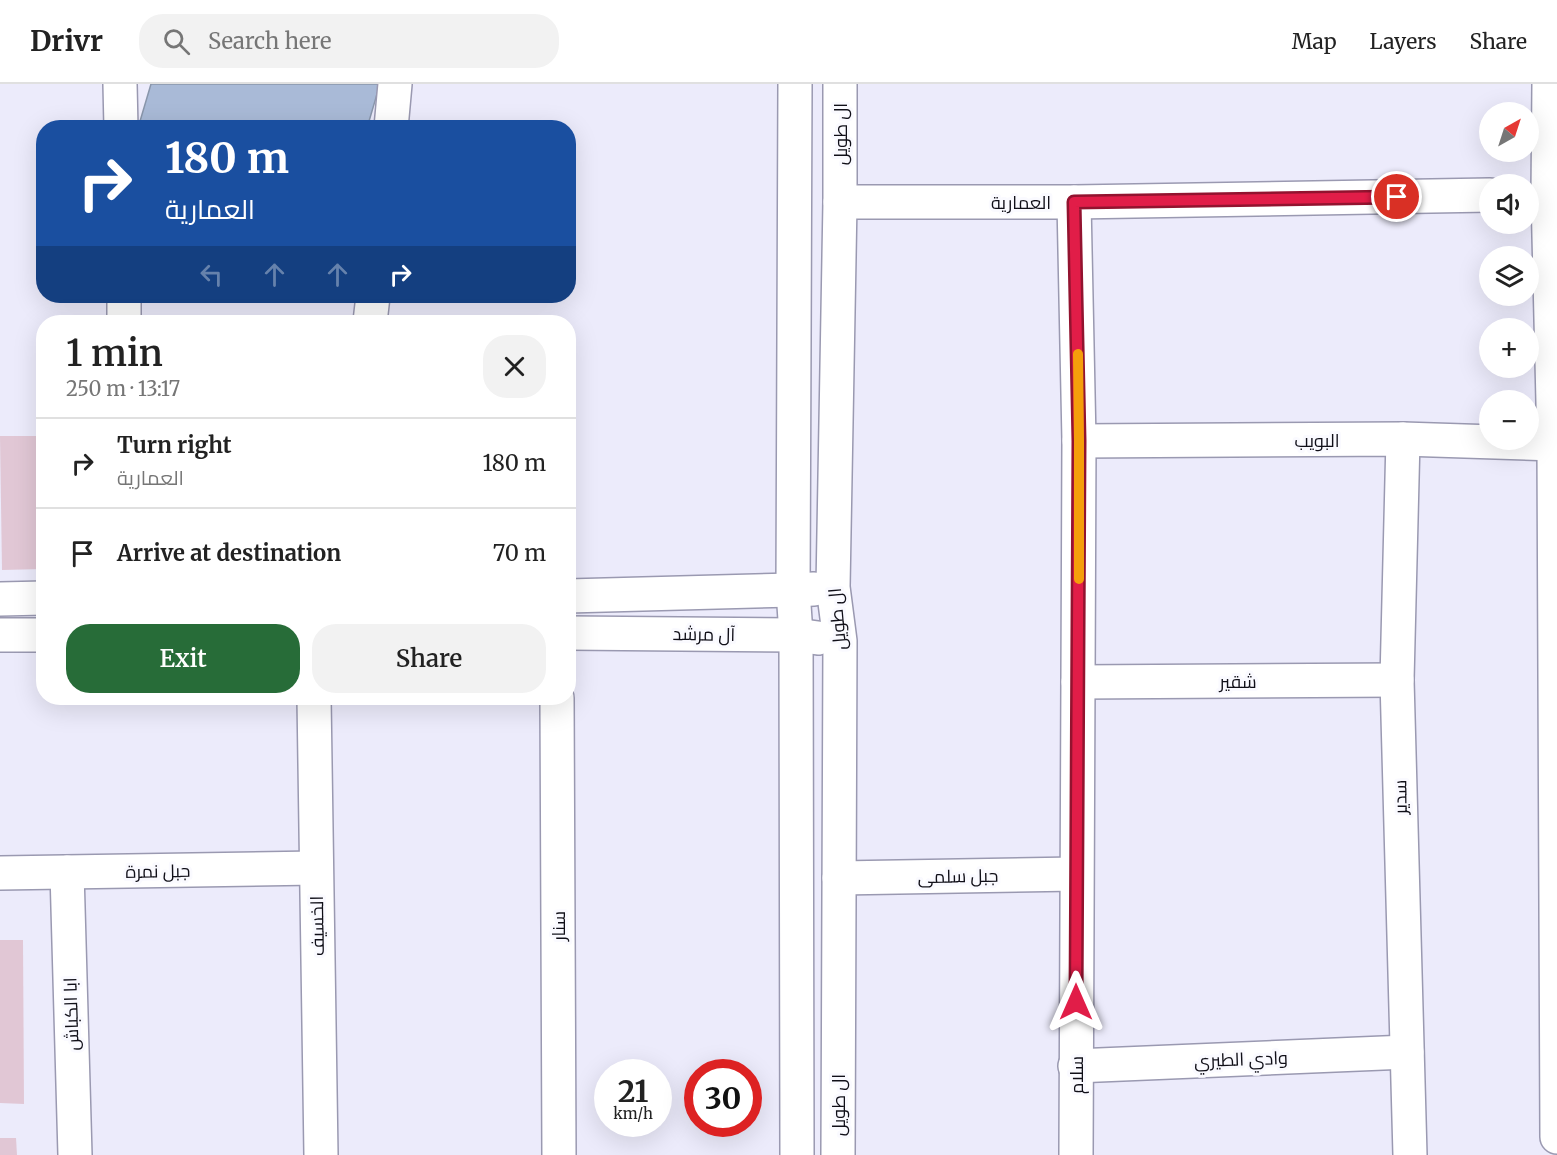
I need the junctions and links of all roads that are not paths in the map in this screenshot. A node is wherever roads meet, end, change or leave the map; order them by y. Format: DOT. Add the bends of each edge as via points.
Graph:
graph roads {
  1 [pos="120,84"];
  2 [pos="395,84"];
  3 [pos="795,84"];
  4 [pos="840,84"];
  5 [pos="1549,84"];
  6 [pos="121,120"];
  7 [pos="392,120"];
  8 [pos="1539,184"];
  9 [pos="1479,195"];
  10 [pos="840,202"];
  11 [pos="1074,202"];
  12 [pos="1539,210"];
  13 [pos="1403,439"];
  14 [pos="1079,441"];
  15 [pos="1554,444"];
  16 [pos="833,587"];
  17 [pos="793,590"];
  18 [pos="576,596"];
  19 [pos="36,598"];
  20 [pos="0,599"];
  21 [pos="576,633"];
  22 [pos="0,635"];
  23 [pos="36,635"];
  24 [pos="796,635"];
  25 [pos="840,641"];
  26 [pos="1397,680"];
  27 [pos="1078,682"];
  28 [pos="314,705"];
  29 [pos="557,705"];
  30 [pos="316,868"];
  31 [pos="67,872"];
  32 [pos="0,873"];
  33 [pos="1076,874"];
  34 [pos="839,878"];
  35 [pos="1407,1052"];
  36 [pos="1076,1066"];
  37 [pos="1557,1137"];
  38 [pos="75,1155"];
  39 [pos="321,1155"];
  40 [pos="559,1155"];
  41 [pos="796,1155"];
  42 [pos="838,1155"];
  43 [pos="1076,1155"];
  44 [pos="1410,1155"];
  1 -- 6 [label="street"];
  2 -- 7 [label="street"];
  3 -- 17 [label="street"];
  4 -- 10 [label="street, ال طويل"];
  5 -- 8 [label="street"];
  9 -- 11 [label="street, العمارية"];
  10 -- 11 [label="street, العمارية"];
  10 -- 16 [label="street, ال طويل"];
  11 -- 14 [label="street, سلام"];
  12 -- 15 [label="street"];
  13 -- 14 [label="street, البويب"];
  13 -- 15 [label="street, البويب"];
  13 -- 26 [label="street, سدير"];
  14 -- 27 [label="street, سلام"];
  15 -- 37 [label="street"];
  16 -- 17 [label="street"];
  16 -- 25 [label="street, ال طويل"];
  17 -- 18 [label="street"];
  17 -- 24 [label="street"];
  19 -- 20 [label="street"];
  21 -- 24 [label="street, آل مرشد"];
  22 -- 23 [label="street"];
  24 -- 25 [label="street, آل مرشد"];
  24 -- 41 [label="street"];
  25 -- 34 [label="street, ال طويل"];
  26 -- 27 [label="street, شقير"];
  26 -- 35 [label="street, سدير"];
  27 -- 33 [label="street, سلام"];
  28 -- 30 [label="street, الخسيف"];
  29 -- 40 [label="street, سنار"];
  30 -- 31 [label="street, جبل نمرة"];
  30 -- 39 [label="street, الخسيف"];
  31 -- 32 [label="street, جبل نمرة"];
  31 -- 38 [label="street, ابا الكباش"];
  33 -- 34 [label="street, جبل سلمى"];
  33 -- 36 [label="street, سلام"];
  34 -- 42 [label="street, ال طويل"];
  35 -- 36 [label="street, وادي الطيري"];
  35 -- 44 [label="street, سدير"];
  36 -- 43 [label="street, سلام"];
}
